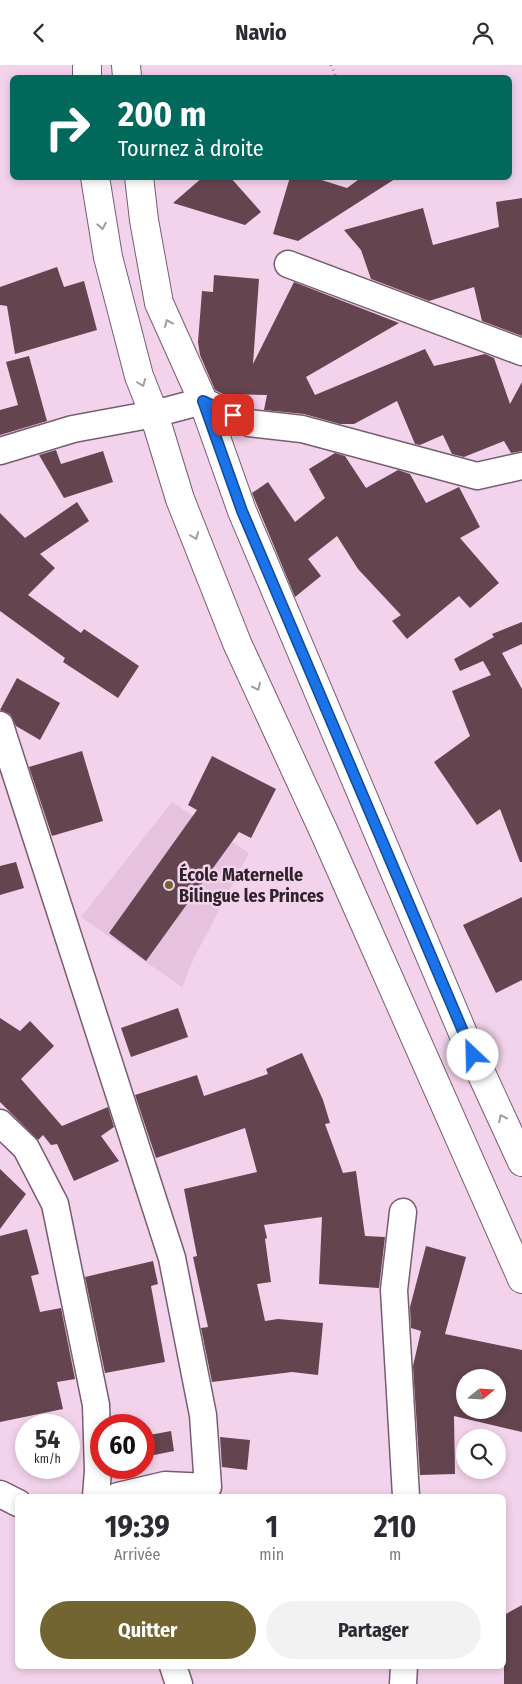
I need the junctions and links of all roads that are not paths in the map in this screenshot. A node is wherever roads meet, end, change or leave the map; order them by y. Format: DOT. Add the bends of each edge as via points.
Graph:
graph roads {
  1 [pos="95,180"];
  2 [pos="139,180"];
  3 [pos="288,264"];
  4 [pos="522,352"];
  5 [pos="203,401"];
  6 [pos="154,414"];
  7 [pos="0,451"];
  8 [pos="522,466"];
  9 [pos="0,725"];
  10 [pos="0,1123"];
  11 [pos="522,1162"];
  12 [pos="403,1212"];
  13 [pos="522,1279"];
  14 [pos="0,1494"];
  15 [pos="96,1494"];
  16 [pos="127,1494"];
  17 [pos="406,1494"];
  18 [pos="15,1502"];
  19 [pos="174,1669"];
  20 [pos="404,1669"];
  21 [pos="179,1684"];
  22 [pos="403,1684"];
  1 -- 6 [label="main road, one-way" via="108,257 139,376"];
  5 -- 2 [label="main road, one-way" via="159,303"];
  3 -- 4 [label="street"];
  5 -- 6 [label="street"];
  5 -- 8 [label="street" via="249,423 302,429 477,476"];
  11 -- 5 [label="main road, one-way" via="461,1029 242,511"];
  6 -- 7 [label="street" via="73,429"];
  6 -- 13 [label="main road, one-way" via="180,499 237,643"];
  9 -- 16 [label="street" via="172,1258 203,1415 208,1487 165,1485"];
  10 -- 15 [label="street" via="26,1148 55,1204 96,1405"];
  12 -- 17 [label="street" via="394,1290"];
  14 -- 18 [label="street"];
  19 -- 21 [label="street"];
  20 -- 22 [label="street"];
}
